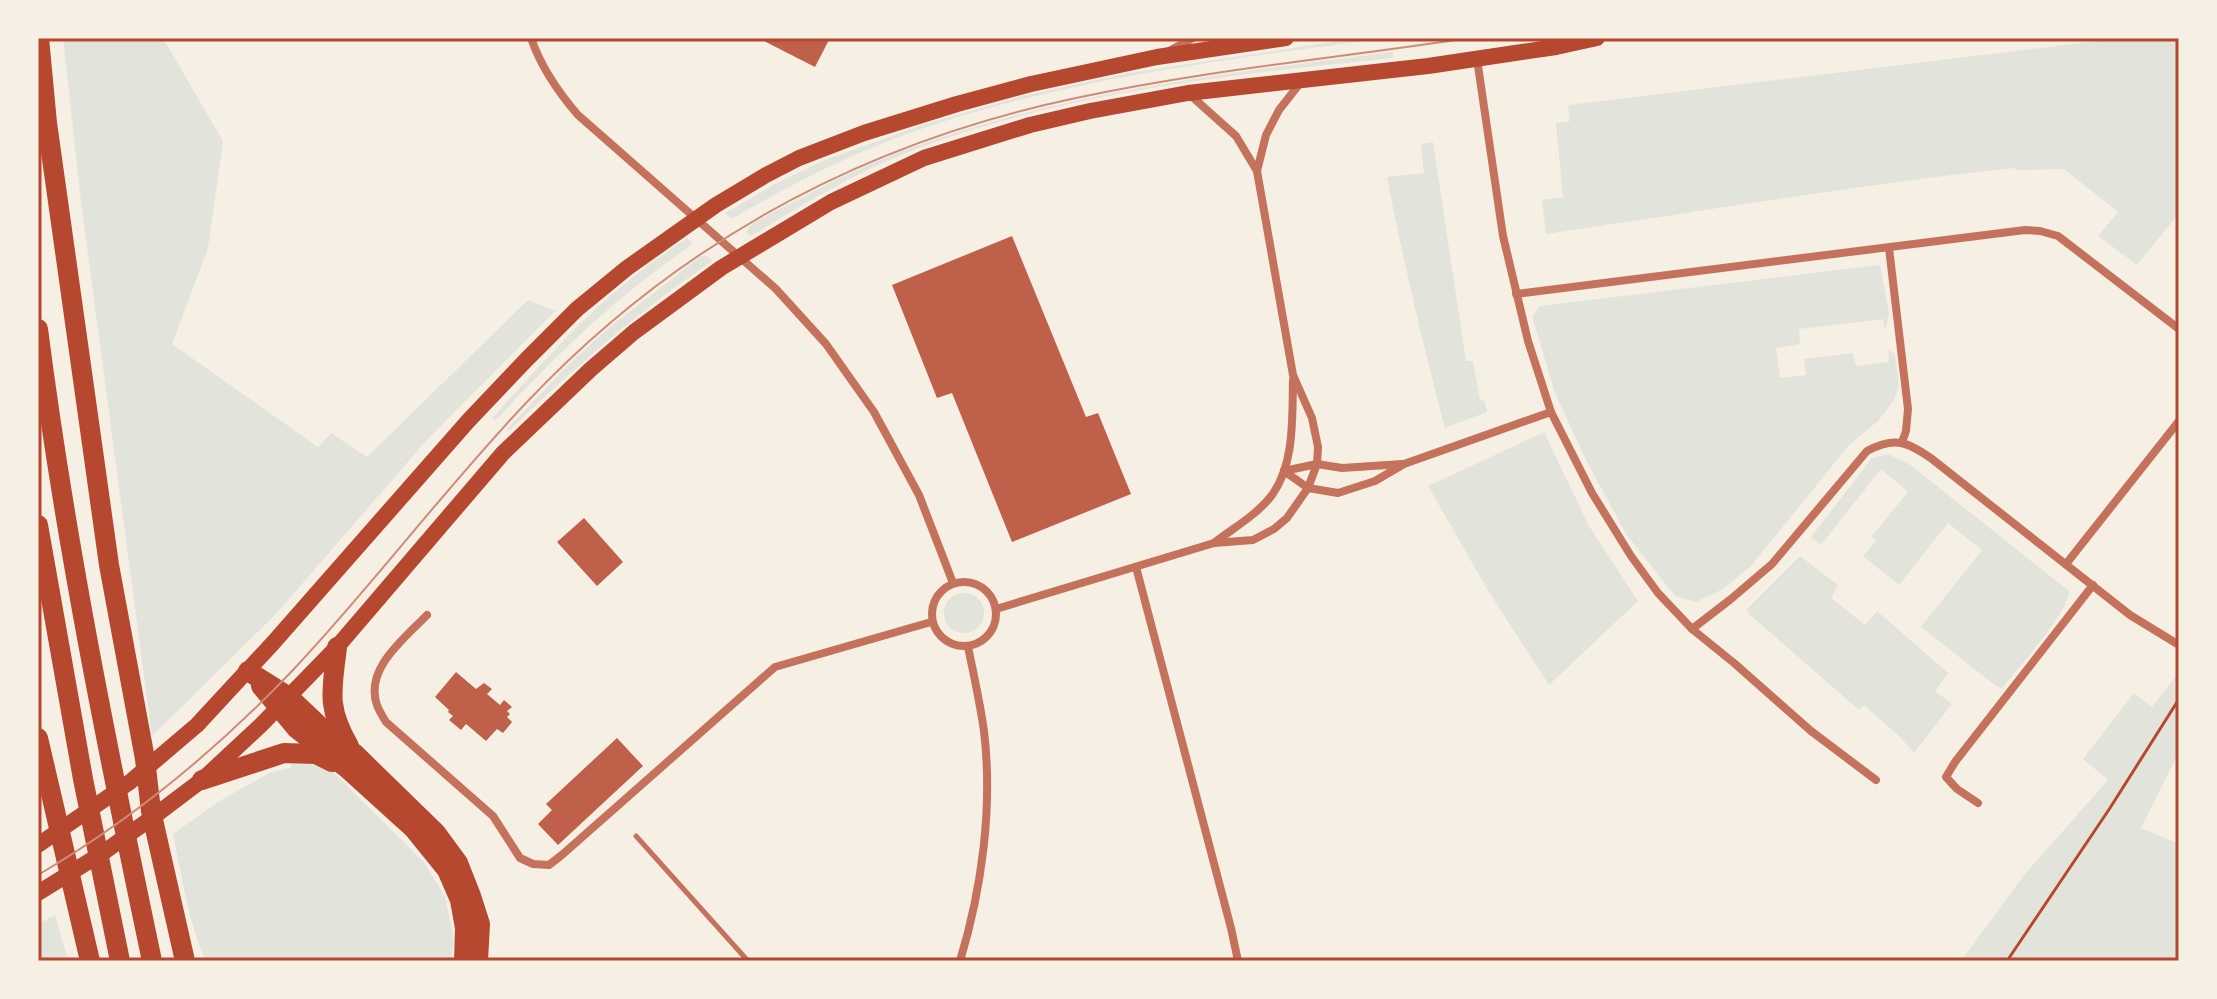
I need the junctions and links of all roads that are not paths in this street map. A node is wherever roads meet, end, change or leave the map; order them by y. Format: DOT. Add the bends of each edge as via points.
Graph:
graph roads {
  1 [pos="39,38"];
  2 [pos="531,38"];
  3 [pos="1193,38"];
  4 [pos="1286,38"];
  5 [pos="1597,38"];
  6 [pos="1157,57"];
  7 [pos="1477,58"];
  8 [pos="1304,78"];
  9 [pos="1188,93"];
  10 [pos="1257,171"];
  11 [pos="1889,248"];
  12 [pos="1516,294"];
  13 [pos="2178,327"];
  14 [pos="38,329"];
  15 [pos="1293,375"];
  16 [pos="1551,412"];
  17 [pos="2179,421"];
  18 [pos="1902,442"];
  19 [pos="1317,464"];
  20 [pos="1404,464"];
  21 [pos="1284,471"];
  22 [pos="1308,488"];
  23 [pos="38,525"];
  24 [pos="1214,543"];
  25 [pos="2066,564"];
  26 [pos="1136,567"];
  27 [pos="953,583"];
  28 [pos="2093,585"];
  29 [pos="996,609"];
  30 [pos="427,615"];
  31 [pos="931,622"];
  32 [pos="1692,629"];
  33 [pos="2179,645"];
  34 [pos="337,647"];
  35 [pos="968,647"];
  36 [pos="248,671"];
  37 [pos="284,702"];
  38 [pos="38,738"];
  39 [pos="155,757"];
  40 [pos="351,761"];
  41 [pos="201,780"];
  42 [pos="1876,780"];
  43 [pos="1978,803"];
  44 [pos="636,836"];
  45 [pos="38,845"];
  46 [pos="38,893"];
  47 [pos="90,961"];
  48 [pos="120,961"];
  49 [pos="152,961"];
  50 [pos="185,961"];
  51 [pos="196,961"];
  52 [pos="464,961"];
  53 [pos="478,961"];
  54 [pos="748,961"];
  55 [pos="960,961"];
  56 [pos="1238,961"];
  1 -- 39 [label="highway" via="109,565"];
  2 -- 27 [label="street" via="549,77 578,115 776,289 826,344 874,412 919,495"];
  3 -- 6 [label="street"];
  4 -- 6 [label="main road"];
  5 -- 7 [label="main road"];
  6 -- 36 [label="main road" via="1031,84 864,133 799,158 716,205 577,309 502,384"];
  7 -- 8 [label="main road"];
  7 -- 12 [label="street"];
  8 -- 9 [label="main road"];
  8 -- 10 [label="street" via="1266,135"];
  9 -- 10 [label="street" via="1236,136"];
  9 -- 34 [label="main road" via="1030,125 924,158 831,202 721,268 634,332 503,453"];
  10 -- 15 [label="street"];
  11 -- 12 [label="street"];
  11 -- 13 [label="street" via="2040,231 2058,236"];
  11 -- 18 [label="street" via="1908,409"];
  12 -- 16 [label="street"];
  14 -- 49 [label="highway" via="84,621"];
  15 -- 19 [label="street" via="1312,418"];
  15 -- 21 [label="street"];
  16 -- 20 [label="street"];
  16 -- 32 [label="street" via="1624,546"];
  17 -- 25 [label="street"];
  18 -- 25 [label="street" via="1932,459"];
  18 -- 32 [label="street" via="1867,451 1772,564"];
  19 -- 20 [label="street"];
  19 -- 21 [label="street"];
  19 -- 22 [label="street"];
  20 -- 22 [label="street" via="1338,493"];
  21 -- 22 [label="street"];
  21 -- 24 [label="street" via="1261,507"];
  22 -- 24 [label="street" via="1274,529 1253,540"];
  23 -- 48 [label="highway"];
  24 -- 26 [label="street"];
  25 -- 28 [label="street"];
  26 -- 29 [label="street"];
  26 -- 56 [label="street"];
  27 -- 29 [label="street" via="978,584"];
  27 -- 31 [label="street" via="932,604"];
  28 -- 33 [label="street"];
  28 -- 43 [label="street" via="1946,777"];
  29 -- 35 [label="street" via="993,629"];
  30 -- 31 [label="street" via="379,670 376,705 386,722 493,816 520,858 549,865 775,667"];
  31 -- 35 [label="street" via="949,644"];
  32 -- 42 [label="street"];
  34 -- 37 [label="main road"];
  34 -- 40 [label="highway" via="331,701"];
  35 -- 55 [label="street" via="984,733 985,825 972,923"];
  36 -- 37 [label="highway"];
  36 -- 39 [label="main road" via="197,725"];
  37 -- 40 [label="highway" via="328,734"];
  37 -- 41 [label="main road"];
  38 -- 47 [label="highway"];
  39 -- 45 [label="main road" via="119,791"];
  39 -- 50 [label="highway" via="151,811"];
  39 -- 51 [label="highway" via="160,804"];
  40 -- 41 [label="highway" via="284,753"];
  40 -- 52 [label="highway" via="447,870 460,900"];
  40 -- 53 [label="highway" via="436,833 458,863 480,924"];
  41 -- 46 [label="main road"];
  44 -- 54 [label="lane"];
}
